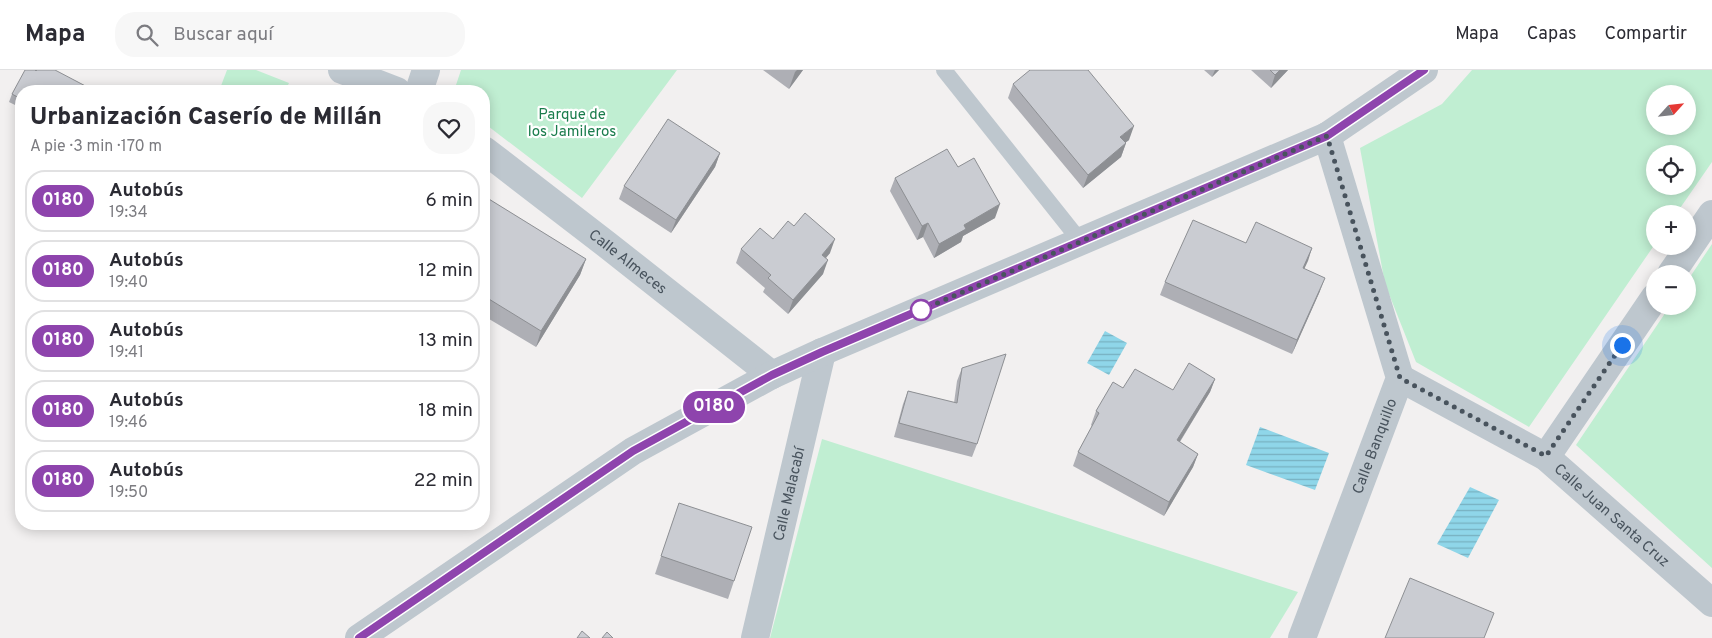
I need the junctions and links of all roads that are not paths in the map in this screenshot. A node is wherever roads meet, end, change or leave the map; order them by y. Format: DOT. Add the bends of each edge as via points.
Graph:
graph roads {
  1 [pos="342,70"];
  2 [pos="426,70"];
  3 [pos="944,70"];
  4 [pos="1424,70"];
  5 [pos="382,85"];
  6 [pos="421,85"];
  7 [pos="1327,136"];
  8 [pos="490,155"];
  9 [pos="1712,214"];
  10 [pos="1081,242"];
  11 [pos="1677,265"];
  12 [pos="1646,310"];
  13 [pos="822,352"];
  14 [pos="772,375"];
  15 [pos="1400,378"];
  16 [pos="1546,456"];
  17 [pos="1712,603"];
  18 [pos="359,638"];
  19 [pos="755,638"];
  20 [pos="1302,638"];
  1 -- 5 [label="street"];
  2 -- 6 [label="street"];
  3 -- 10 [label="lane"];
  4 -- 7 [label="street"];
  7 -- 10 [label="street"];
  7 -- 15 [label="street, Calle Banquillo"];
  8 -- 14 [label="street, Calle Almeces"];
  9 -- 11 [label="street"];
  10 -- 13 [label="street"];
  12 -- 16 [label="street"];
  13 -- 14 [label="street"];
  13 -- 19 [label="street, Calle Malacabí"];
  14 -- 18 [label="street" via="633,451"];
  15 -- 16 [label="street, Calle Juan Santa Cruz"];
  15 -- 20 [label="street, Calle Banquillo"];
  16 -- 17 [label="street, Calle Juan Santa Cruz"];
}
